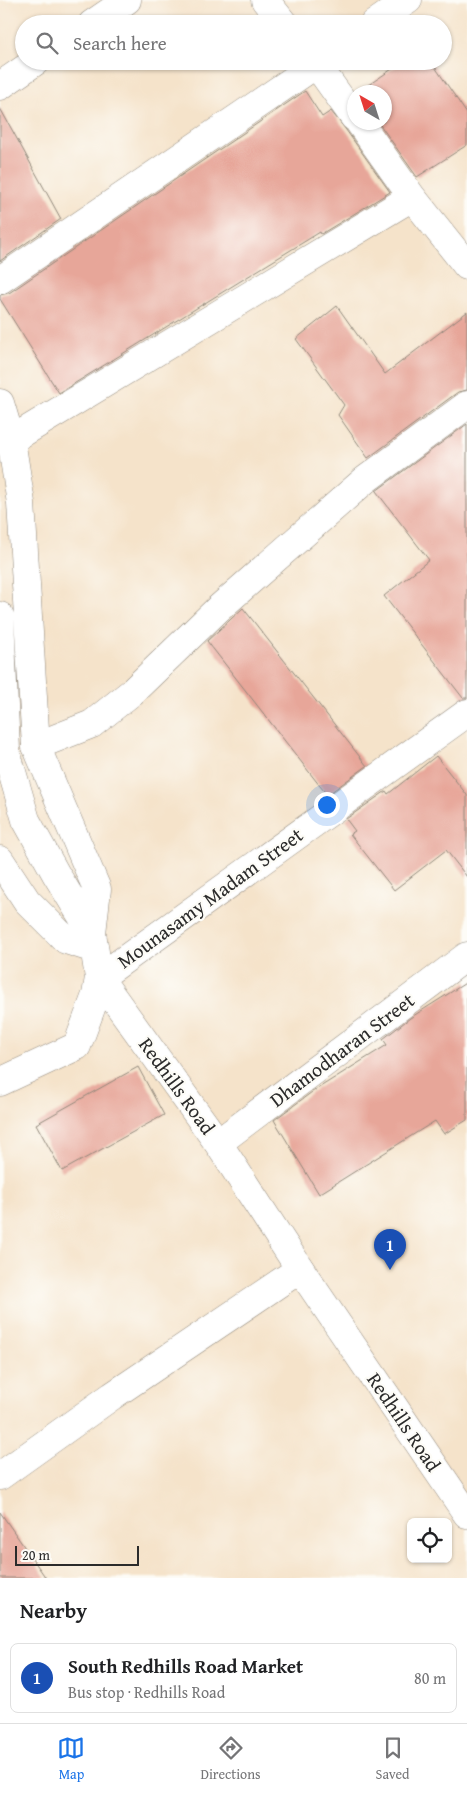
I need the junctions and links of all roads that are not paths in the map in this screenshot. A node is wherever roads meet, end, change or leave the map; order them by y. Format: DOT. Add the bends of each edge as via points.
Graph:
graph roads {
  1 [pos="127,0"];
  2 [pos="265,0"];
  3 [pos="408,0"];
  4 [pos="105,15"];
  5 [pos="277,15"];
  6 [pos="387,15"];
  7 [pos="23,70"];
  8 [pos="305,70"];
  9 [pos="322,70"];
  10 [pos="0,86"];
  11 [pos="347,107"];
  12 [pos="365,130"];
  13 [pos="412,197"];
  14 [pos="467,266"];
  15 [pos="0,280"];
  16 [pos="0,403"];
  17 [pos="467,405"];
  18 [pos="11,440"];
  19 [pos="0,616"];
  20 [pos="467,713"];
  21 [pos="36,746"];
  22 [pos="0,860"];
  23 [pos="93,941"];
  24 [pos="467,956"];
  25 [pos="99,978"];
  26 [pos="0,1082"];
  27 [pos="218,1143"];
  28 [pos="300,1269"];
  29 [pos="0,1476"];
  30 [pos="467,1514"];
  1 -- 4 [label="street"];
  2 -- 5 [label="street"];
  3 -- 6 [label="street"];
  7 -- 10 [label="street"];
  8 -- 15 [label="street"];
  9 -- 11 [label="street"];
  12 -- 13 [label="street"];
  13 -- 14 [label="street"];
  13 -- 18 [label="street"];
  16 -- 18 [label="street"];
  17 -- 21 [label="street" via="365,480 218,609 132,692 92,724"];
  18 -- 21 [label="street" via="21,503"];
  19 -- 23 [label="street, Redhills Road" via="6,751 26,820"];
  20 -- 25 [label="street, Mounasamy Madam Street"];
  21 -- 23 [label="street" via="97,889"];
  22 -- 23 [label="street" via="28,901 66,940"];
  23 -- 25 [label="street, Redhills Road"];
  24 -- 27 [label="street, Dhamodharan Street"];
  25 -- 26 [label="street" via="78,1046"];
  25 -- 27 [label="street, Redhills Road"];
  27 -- 28 [label="street, Redhills Road"];
  28 -- 29 [label="street"];
  28 -- 30 [label="street, Redhills Road"];
}
